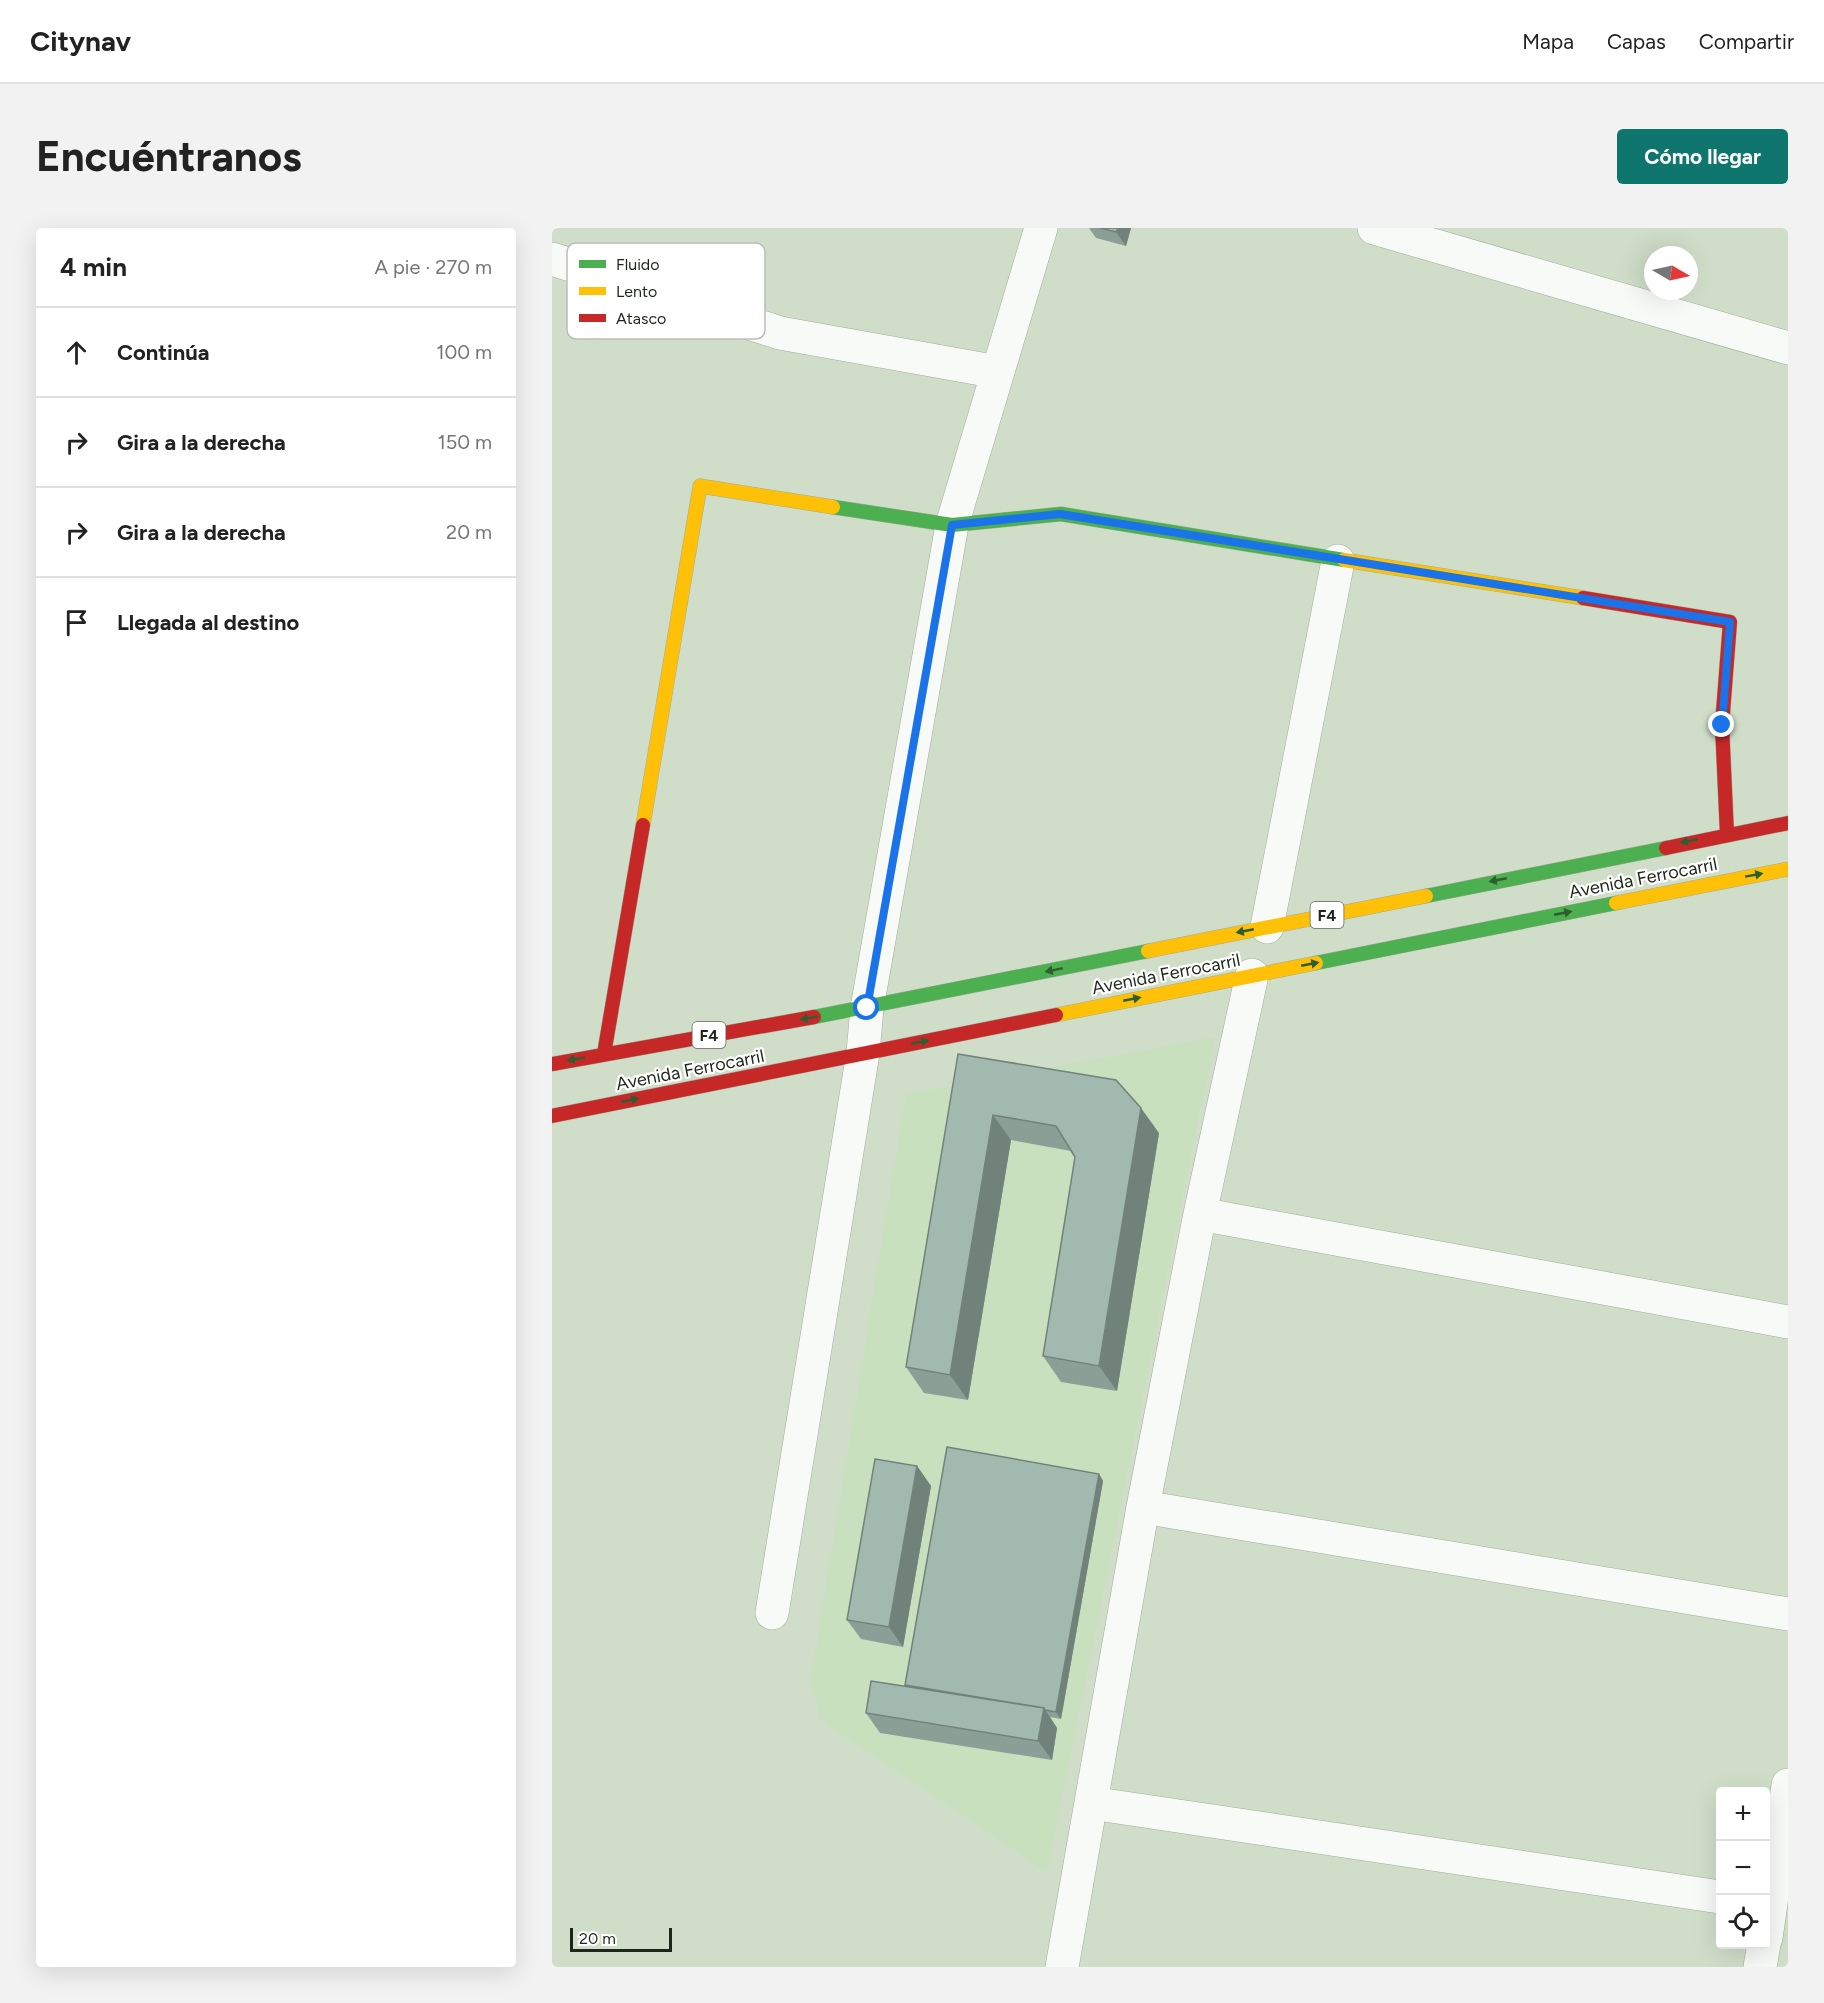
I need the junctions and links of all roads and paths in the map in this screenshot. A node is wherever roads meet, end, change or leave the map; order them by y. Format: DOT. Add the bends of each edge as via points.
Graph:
graph roads {
  1 [pos="1041,228"];
  2 [pos="1374,228"];
  3 [pos="1440,237"];
  4 [pos="552,259"];
  5 [pos="567,264"];
  6 [pos="765,328"];
  7 [pos="1788,348"];
  8 [pos="998,372"];
  9 [pos="952,525"];
  10 [pos="1338,561"];
  11 [pos="1788,824"];
  12 [pos="1727,834"];
  13 [pos="1788,869"];
  14 [pos="1267,927"];
  15 [pos="1252,975"];
  16 [pos="867,1008"];
  17 [pos="863,1053"];
  18 [pos="604,1054"];
  19 [pos="552,1064"];
  20 [pos="552,1116"];
  21 [pos="1200,1215"];
  22 [pos="1788,1322"];
  23 [pos="1143,1507"];
  24 [pos="772,1613"];
  25 [pos="1788,1614"];
  26 [pos="1788,1785"];
  27 [pos="1091,1803"];
  28 [pos="1716,1896"];
  29 [pos="1775,1905"];
  30 [pos="1770,1923"];
  31 [pos="1763,1949"];
  32 [pos="1062,1967"];
  33 [pos="1760,1967"];
  1 -- 8 [label="street"];
  2 -- 3 [label="street"];
  3 -- 7 [label="street"];
  4 -- 5 [label="street"];
  6 -- 8 [label="street"];
  8 -- 9 [label="street"];
  9 -- 10 [label="main road" via="1060,514"];
  9 -- 16 [label="street"];
  9 -- 18 [label="main road" via="700,486"];
  10 -- 12 [label="main road" via="1730,622 1722,725"];
  10 -- 14 [label="street"];
  11 -- 12 [label="main road, Avenida Ferrocarril / F4"];
  12 -- 14 [label="main road, Avenida Ferrocarril / F4, one-way"];
  15 -- 13 [label="main road, Avenida Ferrocarril, one-way"];
  14 -- 16 [label="main road, Avenida Ferrocarril / F4, one-way"];
  17 -- 15 [label="main road, Avenida Ferrocarril, one-way"];
  15 -- 21 [label="street"];
  16 -- 17 [label="street"];
  16 -- 18 [label="main road, Avenida Ferrocarril / F4, one-way"];
  20 -- 17 [label="main road, Avenida Ferrocarril, one-way"];
  17 -- 24 [label="street"];
  18 -- 19 [label="main road, Avenida Ferrocarril / F4, one-way"];
  21 -- 22 [label="street"];
  21 -- 23 [label="street"];
  23 -- 25 [label="street"];
  23 -- 27 [label="street"];
  26 -- 29 [label="street"];
  27 -- 28 [label="street"];
  27 -- 32 [label="street"];
  29 -- 30 [label="street"];
  31 -- 33 [label="street"];
}
